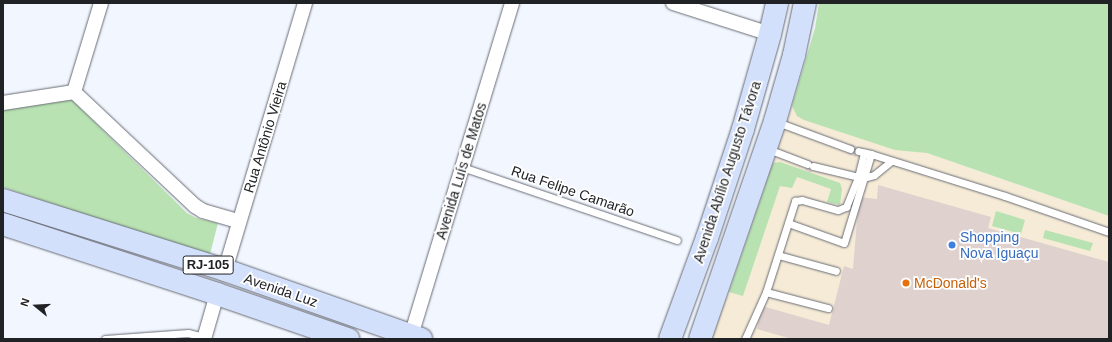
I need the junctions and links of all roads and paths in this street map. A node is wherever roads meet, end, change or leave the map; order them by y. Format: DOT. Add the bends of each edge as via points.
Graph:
graph roads {
  1 [pos="101,3"];
  2 [pos="305,3"];
  3 [pos="512,3"];
  4 [pos="674,3"];
  5 [pos="777,3"];
  6 [pos="805,3"];
  7 [pos="770,34"];
  8 [pos="74,92"];
  9 [pos="3,103"];
  10 [pos="777,116"];
  11 [pos="766,149"];
  12 [pos="850,149"];
  13 [pos="891,161"];
  14 [pos="462,167"];
  15 [pos="861,178"];
  16 [pos="3,200"];
  17 [pos="240,221"];
  18 [pos="788,223"];
  19 [pos="3,224"];
  20 [pos="1109,232"];
  21 [pos="677,240"];
  22 [pos="778,255"];
  23 [pos="224,270"];
  24 [pos="836,271"];
  25 [pos="766,292"];
  26 [pos="217,294"];
  27 [pos="828,308"];
  28 [pos="204,338"];
  29 [pos="414,338"];
  30 [pos="105,339"];
  31 [pos="348,339"];
  32 [pos="670,339"];
  33 [pos="700,339"];
  34 [pos="745,339"];
  1 -- 8 [label="street"];
  2 -- 17 [label="street, Rua Antônio Vieira"];
  3 -- 14 [label="street, Avenida Luís de Matos"];
  4 -- 7 [label="street"];
  5 -- 7 [label="main road, Avenida Abílio Augusto Távora"];
  6 -- 10 [label="main road, Avenida Abílio Augusto Távora"];
  7 -- 10 [label="main road" via="777,48"];
  7 -- 32 [label="main road, Avenida Abílio Augusto Távora" via="743,129"];
  8 -- 9 [label="street"];
  8 -- 17 [label="street" via="196,206 203,211"];
  10 -- 11 [label="main road, Avenida Abílio Augusto Távora"];
  10 -- 12 [label="lane"];
  11 -- 15 [label="lane" via="810,165"];
  11 -- 33 [label="main road, Avenida Abílio Augusto Távora"];
  13 -- 15 [label="lane" via="874,175"];
  13 -- 15 [label="lane" via="864,153"];
  13 -- 20 [label="lane" via="1005,196"];
  14 -- 21 [label="lane, Rua Felipe Camarão"];
  14 -- 29 [label="street, Avenida Luís de Matos"];
  15 -- 18 [label="lane" via="846,206 838,210 799,199 794,204"];
  15 -- 18 [label="lane" via="844,243"];
  16 -- 23 [label="main road, Avenida Luz / RJ-105"];
  17 -- 23 [label="street, Rua Antônio Vieira"];
  18 -- 22 [label="lane"];
  19 -- 26 [label="main road, Avenida Luz / RJ-105"];
  22 -- 24 [label="lane"];
  22 -- 25 [label="lane"];
  23 -- 29 [label="main road, Avenida Luz / RJ-105"];
  25 -- 27 [label="lane"];
  25 -- 34 [label="lane"];
  26 -- 28 [label="street"];
  26 -- 31 [label="main road, Avenida Luz / RJ-105"];
  28 -- 30 [label="lane" via="188,332"];
}
